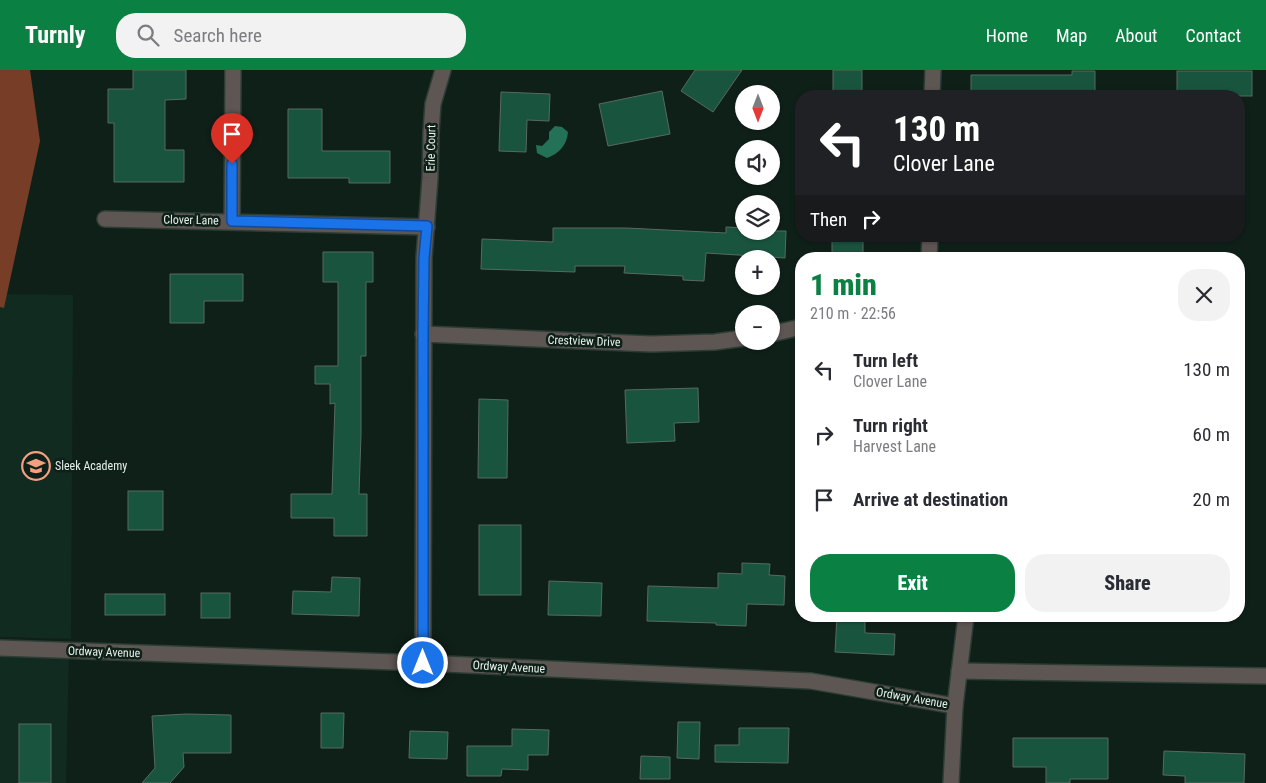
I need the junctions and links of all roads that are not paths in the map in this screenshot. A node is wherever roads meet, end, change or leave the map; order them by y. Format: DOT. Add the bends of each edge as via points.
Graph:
graph roads {
  1 [pos="233,70"];
  2 [pos="443,70"];
  3 [pos="932,70"];
  4 [pos="932,90"];
  5 [pos="105,219"];
  6 [pos="232,221"];
  7 [pos="427,226"];
  8 [pos="795,328"];
  9 [pos="780,332"];
  10 [pos="423,334"];
  11 [pos="735,339"];
  12 [pos="965,622"];
  13 [pos="0,648"];
  14 [pos="423,663"];
  15 [pos="959,671"];
  16 [pos="1266,676"];
  17 [pos="955,706"];
  18 [pos="951,783"];
  1 -- 6 [label="street"];
  2 -- 7 [label="street, Erie Court" via="433,104"];
  3 -- 4 [label="street"];
  5 -- 6 [label="street, Clover Lane"];
  6 -- 7 [label="street, Clover Lane"];
  7 -- 10 [label="street, Erie Court"];
  8 -- 9 [label="street"];
  10 -- 11 [label="street, Crestview Drive" via="651,344"];
  10 -- 14 [label="street, Erie Court"];
  12 -- 15 [label="street"];
  13 -- 14 [label="street, Ordway Avenue"];
  14 -- 17 [label="street, Ordway Avenue" via="811,681"];
  15 -- 16 [label="street"];
  15 -- 17 [label="street"];
  17 -- 18 [label="street"];
}
